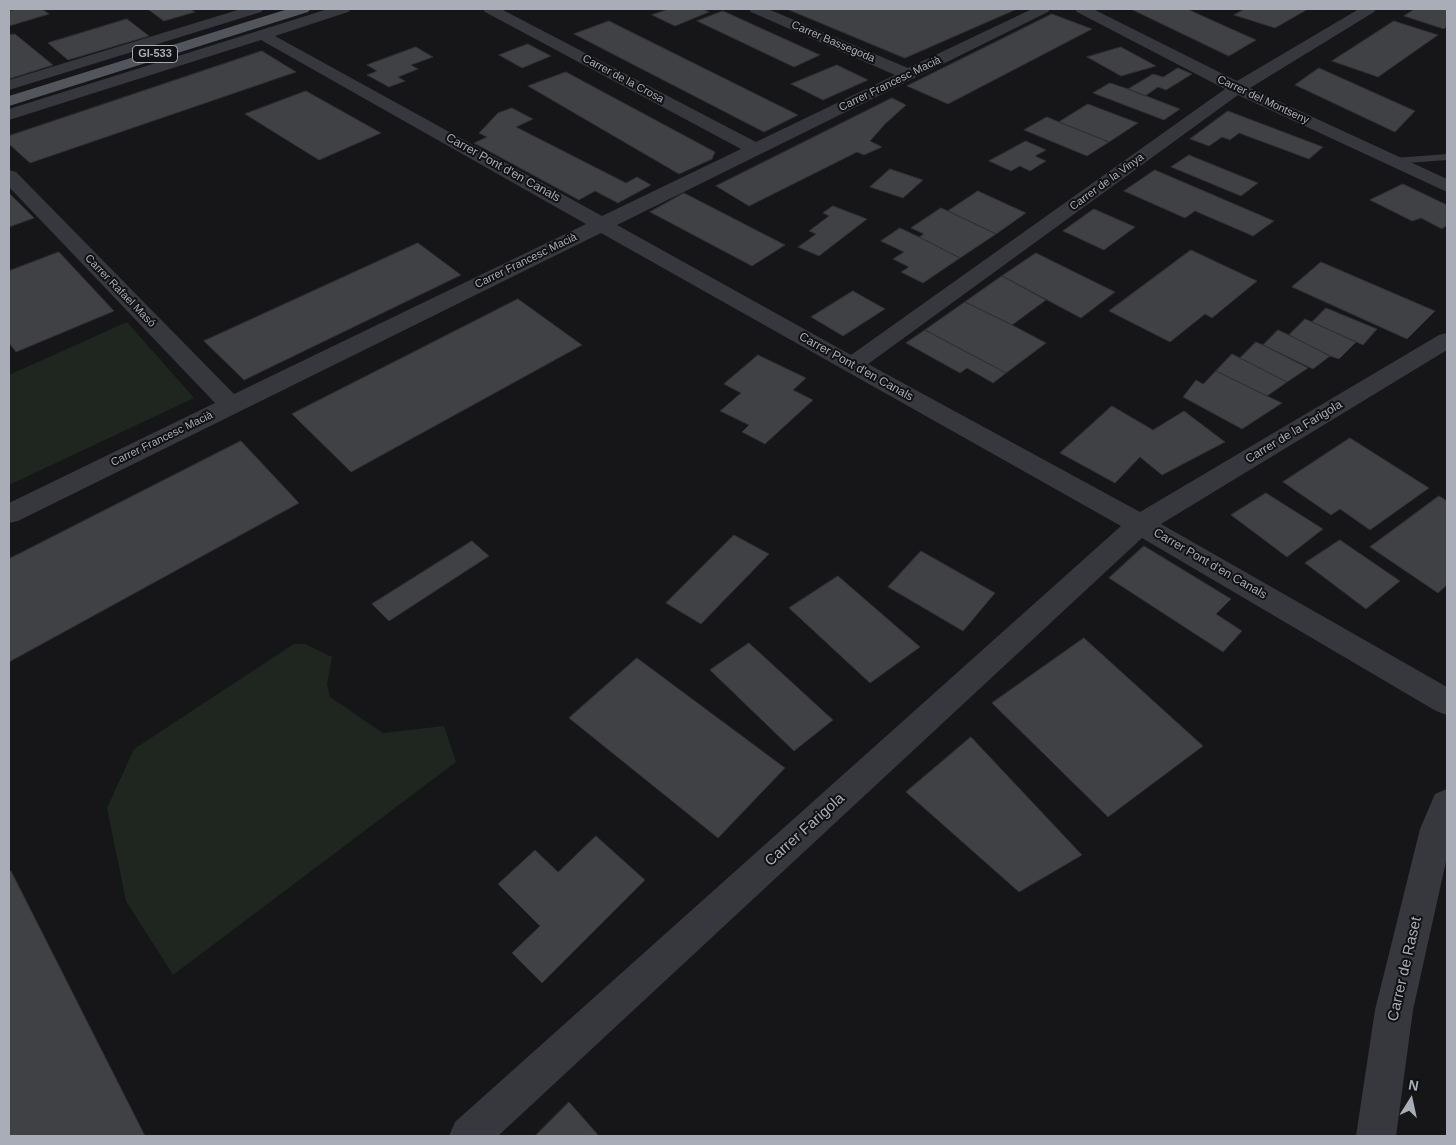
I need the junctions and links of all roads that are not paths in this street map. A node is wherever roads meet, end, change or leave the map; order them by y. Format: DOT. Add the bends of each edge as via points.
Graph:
graph roads {
  1 [pos="211,9"];
  2 [pos="256,9"];
  3 [pos="303,9"];
  4 [pos="343,9"];
  5 [pos="490,9"];
  6 [pos="756,9"];
  7 [pos="1043,9"];
  8 [pos="1082,9"];
  9 [pos="1369,9"];
  10 [pos="227,18"];
  11 [pos="263,35"];
  12 [pos="909,75"];
  13 [pos="9,86"];
  14 [pos="1237,88"];
  15 [pos="9,101"];
  16 [pos="9,115"];
  17 [pos="757,150"];
  18 [pos="1447,157"];
  19 [pos="1394,161"];
  20 [pos="9,176"];
  21 [pos="1447,186"];
  22 [pos="602,224"];
  23 [pos="1447,340"];
  24 [pos="852,365"];
  25 [pos="231,405"];
  26 [pos="9,514"];
  27 [pos="1140,524"];
  28 [pos="1447,702"];
  29 [pos="1447,804"];
  30 [pos="469,1136"];
  31 [pos="1376,1136"];
  1 -- 10 [label="street"];
  2 -- 10 [label="street"];
  3 -- 15 [label="main road, GI-533"];
  4 -- 11 [label="street"];
  5 -- 17 [label="street, Carrer de la Crosa"];
  6 -- 12 [label="street, Carrer Bassegoda"];
  7 -- 12 [label="street, Carrer Francesc Macià"];
  8 -- 14 [label="street, Carrer del Montseny"];
  9 -- 14 [label="street, Carrer de la Vinya"];
  10 -- 13 [label="street"];
  11 -- 16 [label="street"];
  11 -- 22 [label="street, Carrer Pont d'en Canals"];
  12 -- 17 [label="street, Carrer Francesc Macià"];
  14 -- 19 [label="street, Carrer del Montseny"];
  14 -- 24 [label="street, Carrer de la Vinya"];
  17 -- 22 [label="street, Carrer Francesc Macià"];
  18 -- 19 [label="lane"];
  19 -- 21 [label="street, Carrer del Montseny"];
  20 -- 25 [label="street, Carrer Rafael Masó"];
  22 -- 24 [label="street, Carrer Pont d'en Canals"];
  22 -- 25 [label="street, Carrer Francesc Macià"];
  23 -- 27 [label="street, Carrer de la Farigola"];
  24 -- 27 [label="street, Carrer Pont d'en Canals"];
  25 -- 26 [label="street, Carrer Francesc Macià"];
  27 -- 28 [label="street, Carrer Pont d'en Canals"];
  27 -- 30 [label="street, Carrer Farigola"];
  29 -- 31 [label="street, Carrer de Raset" via="1437,829 1394,1010"];
}
